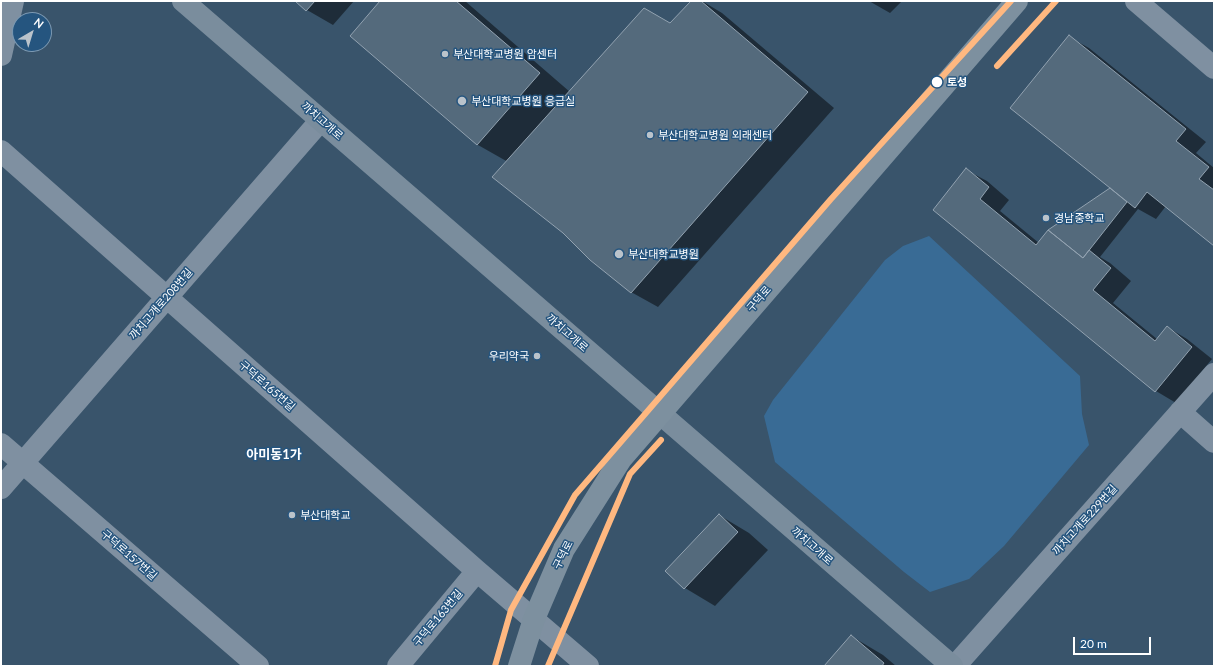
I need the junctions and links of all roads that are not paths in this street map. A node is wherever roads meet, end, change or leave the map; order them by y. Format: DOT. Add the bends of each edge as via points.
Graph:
graph roads {
  1 [pos="13,1"];
  2 [pos="183,1"];
  3 [pos="1017,1"];
  4 [pos="1136,1"];
  5 [pos="1,55"];
  6 [pos="1214,68"];
  7 [pos="321,120"];
  8 [pos="1,151"];
  9 [pos="167,297"];
  10 [pos="1214,374"];
  11 [pos="1180,412"];
  12 [pos="660,414"];
  13 [pos="1214,442"];
  14 [pos="1,444"];
  15 [pos="22,463"];
  16 [pos="1,488"];
  17 [pos="477,571"];
  18 [pos="534,619"];
  19 [pos="258,666"];
  20 [pos="398,666"];
  21 [pos="520,666"];
  22 [pos="588,666"];
  23 [pos="952,666"];
  24 [pos="955,666"];
  1 -- 5 [label="street"];
  2 -- 7 [label="main road, 까치고개로"];
  3 -- 12 [label="main road, 구덕로"];
  4 -- 6 [label="street"];
  7 -- 9 [label="street, 까치고개로208번길"];
  7 -- 12 [label="main road, 까치고개로"];
  8 -- 9 [label="street, 구덕로165번길"];
  9 -- 15 [label="street, 까치고개로208번길"];
  9 -- 17 [label="street, 구덕로165번길"];
  10 -- 11 [label="street, 까치고개로229번길"];
  11 -- 13 [label="street"];
  11 -- 24 [label="street, 까치고개로229번길"];
  12 -- 18 [label="main road, 구덕로" via="621,459 564,549"];
  12 -- 23 [label="main road, 까치고개로"];
  14 -- 15 [label="street, 구덕로157번길"];
  15 -- 16 [label="street, 까치고개로208번길"];
  15 -- 19 [label="street, 구덕로157번길"];
  17 -- 18 [label="street, 구덕로165번길"];
  17 -- 20 [label="street, 구덕로163번길"];
  18 -- 21 [label="main road, 구덕로"];
  18 -- 22 [label="street"];
}
